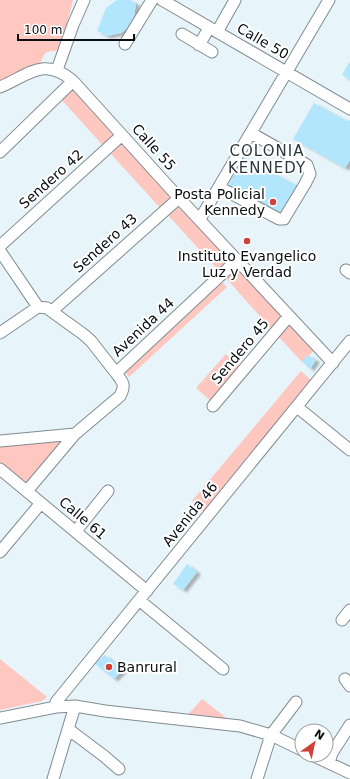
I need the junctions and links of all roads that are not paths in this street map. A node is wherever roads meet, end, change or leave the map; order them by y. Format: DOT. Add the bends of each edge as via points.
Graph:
graph roads {
  1 [pos="84,0"];
  2 [pos="152,0"];
  3 [pos="162,0"];
  4 [pos="235,0"];
  5 [pos="329,0"];
  6 [pos="213,30"];
  7 [pos="182,34"];
  8 [pos="125,44"];
  9 [pos="199,45"];
  10 [pos="212,52"];
  11 [pos="57,70"];
  12 [pos="287,72"];
  13 [pos="73,81"];
  14 [pos="0,87"];
  15 [pos="350,109"];
  16 [pos="251,133"];
  17 [pos="122,134"];
  18 [pos="0,152"];
  19 [pos="218,187"];
  20 [pos="179,198"];
  21 [pos="200,219"];
  22 [pos="0,246"];
  23 [pos="0,251"];
  24 [pos="237,260"];
  25 [pos="38,307"];
  26 [pos="52,312"];
  27 [pos="289,316"];
  28 [pos="0,333"];
  29 [pos="350,342"];
  30 [pos="333,362"];
  31 [pos="116,373"];
  32 [pos="213,406"];
  33 [pos="297,407"];
  34 [pos="75,434"];
  35 [pos="0,441"];
  36 [pos="350,450"];
  37 [pos="0,469"];
  38 [pos="26,491"];
  39 [pos="108,491"];
  40 [pos="41,503"];
  41 [pos="76,531"];
  42 [pos="0,552"];
  43 [pos="147,591"];
  44 [pos="140,600"];
  45 [pos="350,610"];
  46 [pos="342,620"];
  47 [pos="223,669"];
  48 [pos="296,702"];
  49 [pos="75,706"];
  50 [pos="56,707"];
  51 [pos="0,718"];
  52 [pos="350,725"];
  53 [pos="68,729"];
  54 [pos="271,735"];
  55 [pos="294,746"];
  56 [pos="334,750"];
  57 [pos="329,763"];
  58 [pos="119,769"];
  59 [pos="350,773"];
  60 [pos="53,779"];
  61 [pos="257,779"];
  1 -- 11 [label="street"];
  2 -- 8 [label="street"];
  3 -- 6 [label="street, Calle 50"];
  4 -- 6 [label="street"];
  5 -- 12 [label="street"];
  6 -- 9 [label="street"];
  6 -- 12 [label="street, Calle 50"];
  7 -- 9 [label="street"];
  9 -- 10 [label="street"];
  11 -- 13 [label="street, Calle 55"];
  11 -- 14 [label="street" via="43,68"];
  12 -- 15 [label="street, Calle 50"];
  12 -- 16 [label="street"];
  13 -- 17 [label="street, Calle 55"];
  13 -- 18 [label="street"];
  16 -- 19 [label="street"];
  16 -- 19 [label="street" via="308,165 310,174 284,219 279,220"];
  17 -- 20 [label="street, Calle 55"];
  17 -- 22 [label="street, Sendero 42"];
  19 -- 21 [label="street"];
  20 -- 21 [label="street, Calle 55"];
  20 -- 26 [label="street, Sendero 43"];
  21 -- 24 [label="street, Calle 55"];
  23 -- 25 [label="street"];
  24 -- 27 [label="street, Calle 55"];
  24 -- 31 [label="street, Avenida 44"];
  25 -- 26 [label="street" via="47,308"];
  25 -- 28 [label="street"];
  26 -- 31 [label="street" via="87,338"];
  27 -- 30 [label="street, Calle 55"];
  27 -- 32 [label="street, Sendero 45"];
  29 -- 30 [label="street, Avenida 46"];
  30 -- 33 [label="street, Avenida 46"];
  31 -- 34 [label="street, Avenida 44" via="123,382 124,390 120,396"];
  33 -- 36 [label="street"];
  33 -- 43 [label="street, Avenida 46"];
  34 -- 35 [label="street"];
  34 -- 38 [label="street, Avenida 44"];
  37 -- 38 [label="street, Calle 61"];
  38 -- 40 [label="street, Calle 61"];
  39 -- 41 [label="street"];
  40 -- 41 [label="street, Calle 61"];
  40 -- 42 [label="street"];
  41 -- 43 [label="street, Calle 61"];
  43 -- 44 [label="street, Avenida 46"];
  44 -- 47 [label="street"];
  44 -- 50 [label="street, Avenida 46" via="56,702"];
  45 -- 46 [label="street"];
  48 -- 54 [label="street"];
  49 -- 50 [label="street"];
  49 -- 53 [label="street"];
  49 -- 54 [label="street" via="240,726"];
  50 -- 51 [label="street"];
  52 -- 56 [label="street"];
  53 -- 58 [label="street"];
  53 -- 60 [label="street"];
  54 -- 55 [label="street"];
  54 -- 61 [label="street"];
  57 -- 59 [label="street"];
}
